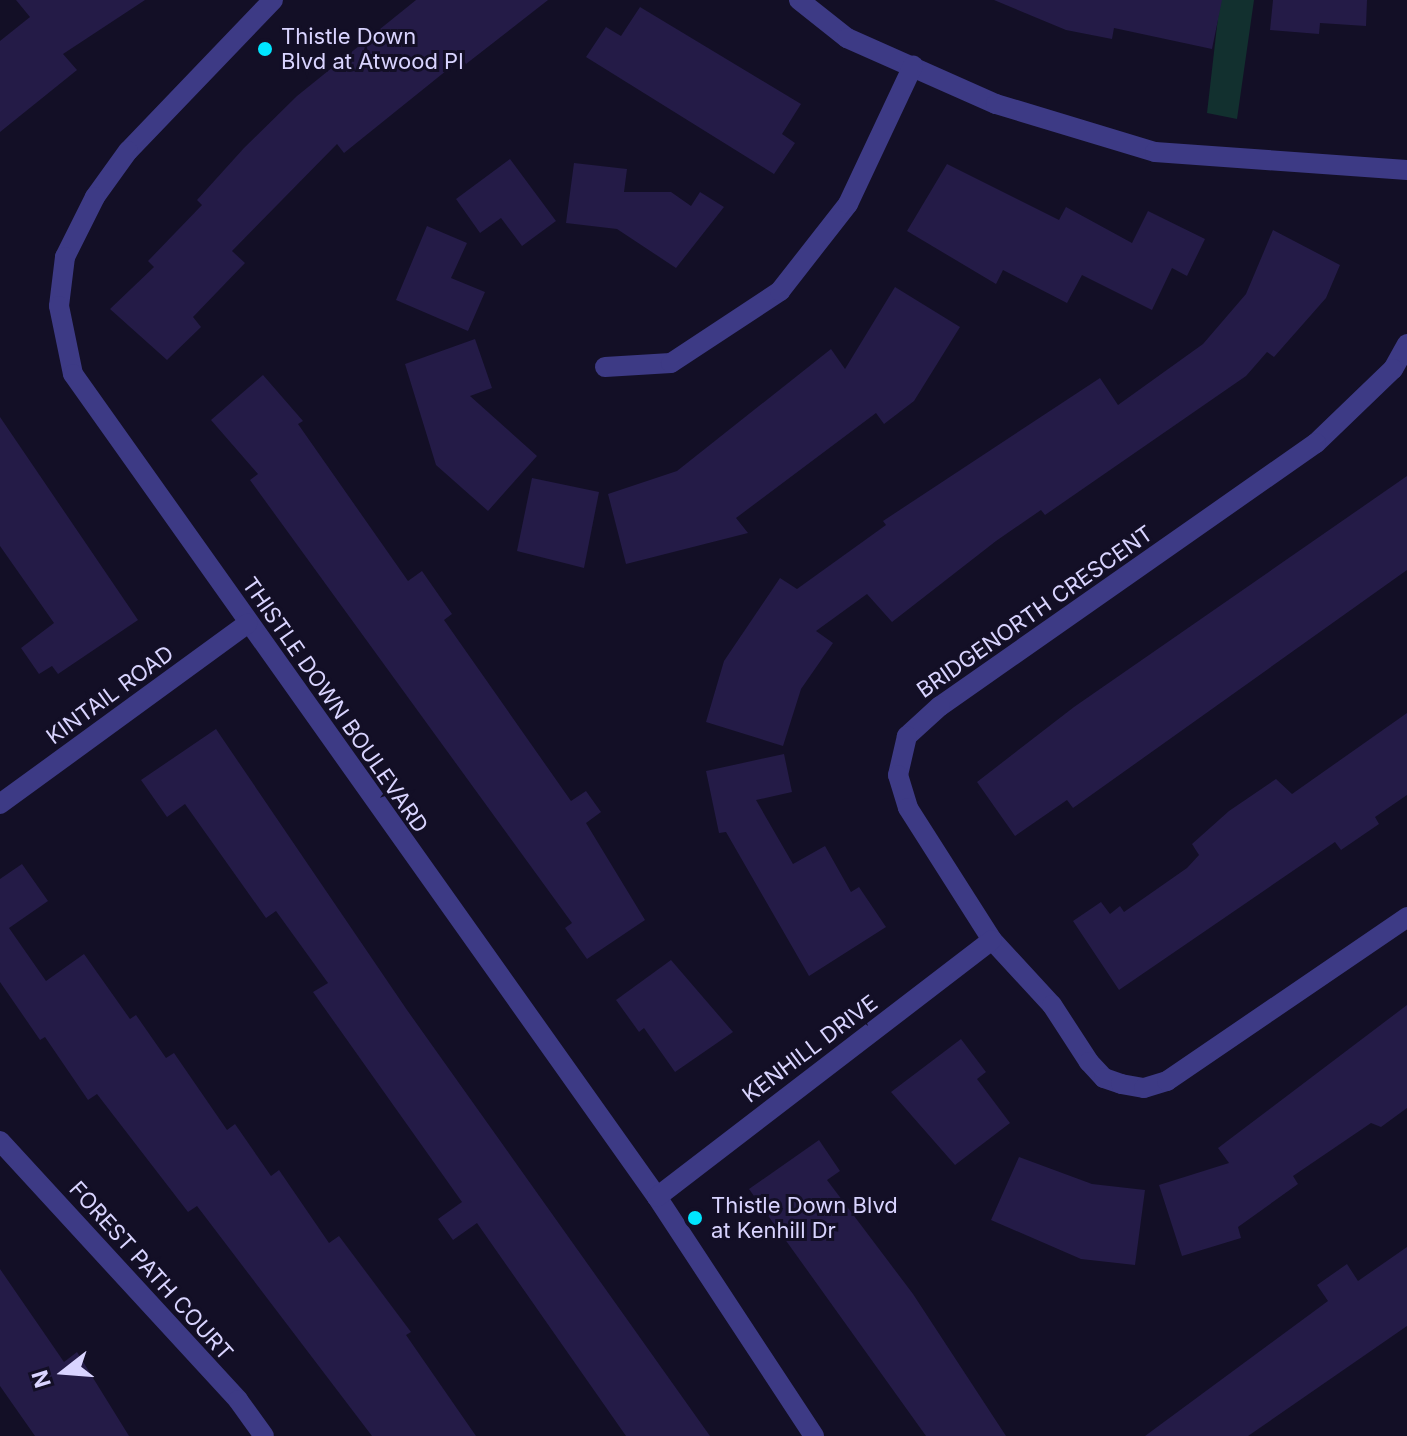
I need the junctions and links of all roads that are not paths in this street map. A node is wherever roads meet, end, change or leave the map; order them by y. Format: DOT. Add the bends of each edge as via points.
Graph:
graph roads {
  1 [pos="273,0"];
  2 [pos="799,0"];
  3 [pos="913,66"];
  4 [pos="1407,170"];
  5 [pos="1407,344"];
  6 [pos="605,367"];
  7 [pos="247,624"];
  8 [pos="0,804"];
  9 [pos="1407,917"];
  10 [pos="992,940"];
  11 [pos="0,1141"];
  12 [pos="657,1197"];
  13 [pos="264,1436"];
  14 [pos="814,1436"];
  1 -- 7 [label="street, THISTLE DOWN BOULEVARD" via="128,151 95,197 65,257 59,306 73,374"];
  2 -- 3 [label="street" via="847,38"];
  3 -- 4 [label="street" via="996,104 1155,152"];
  3 -- 6 [label="street" via="848,204 780,291 671,363"];
  5 -- 10 [label="street, BRIDGENORTH CRESCENT" via="1393,369 1316,443 940,706 907,736 898,775 908,808"];
  7 -- 8 [label="street, KINTAIL ROAD"];
  7 -- 12 [label="street, THISTLE DOWN BOULEVARD"];
  9 -- 10 [label="street, BRIDGENORTH CRESCENT" via="1211,1053 1144,1088 1104,1078 1052,1005"];
  10 -- 12 [label="street, KENHILL DRIVE"];
  11 -- 13 [label="street, FOREST PATH COURT"];
  12 -- 14 [label="street, THISTLE DOWN BOULEVARD"];
}
